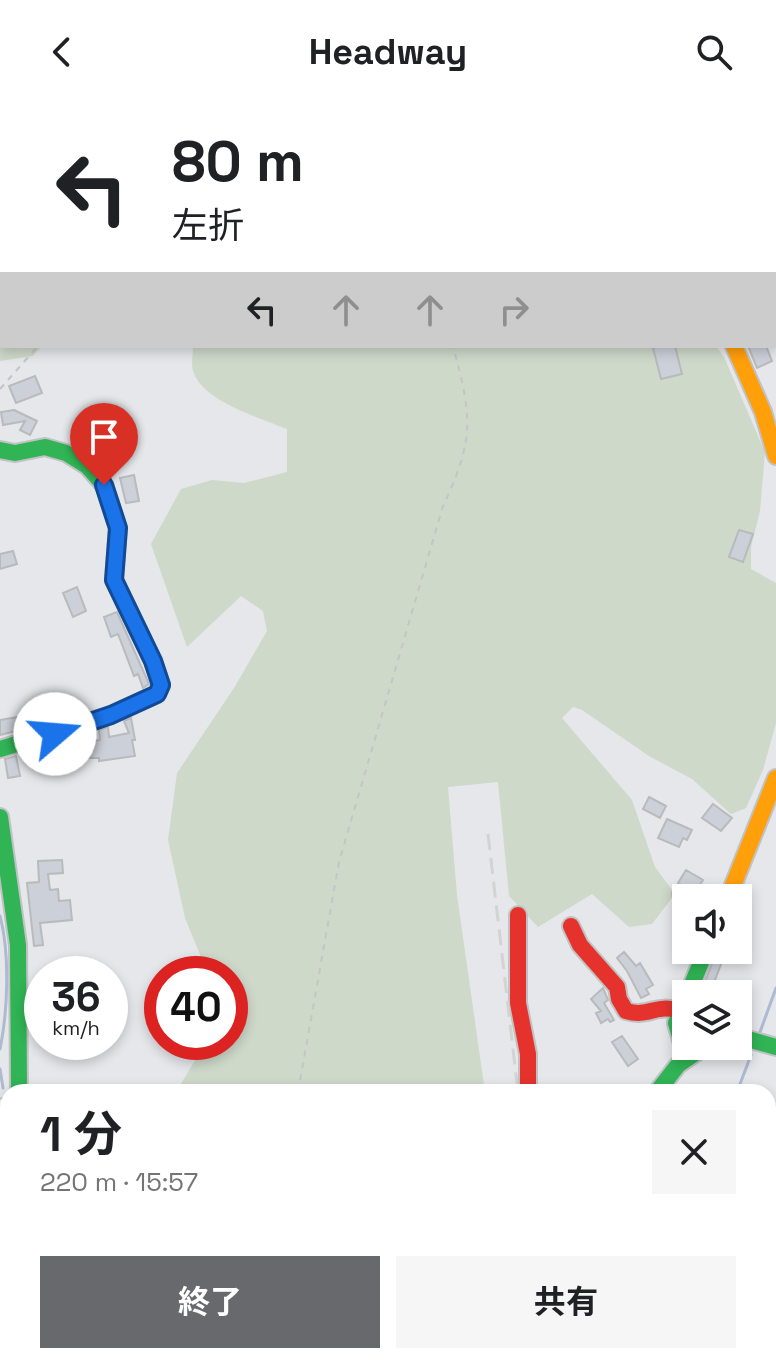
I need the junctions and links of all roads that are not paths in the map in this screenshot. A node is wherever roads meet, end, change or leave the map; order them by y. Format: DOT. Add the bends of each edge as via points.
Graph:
graph roads {
  1 [pos="735,348"];
  2 [pos="0,450"];
  3 [pos="776,456"];
  4 [pos="0,749"];
  5 [pos="776,778"];
  6 [pos="0,817"];
  7 [pos="734,884"];
  8 [pos="518,915"];
  9 [pos="571,926"];
  10 [pos="672,1004"];
  11 [pos="752,1040"];
  12 [pos="776,1047"];
  13 [pos="683,1060"];
  14 [pos="19,1084"];
  15 [pos="528,1084"];
  16 [pos="662,1084"];
  1 -- 3 [label="street"];
  2 -- 4 [label="street" via="45,447 66,453 104,485 118,528 114,580 161,685 157,694 111,715"];
  5 -- 7 [label="street"];
  6 -- 14 [label="street" via="18,945"];
  8 -- 15 [label="street" via="518,1003"];
  9 -- 10 [label="street" via="580,945 617,987 626,1011 639,1015"];
  11 -- 12 [label="street"];
  13 -- 16 [label="street"];
}
